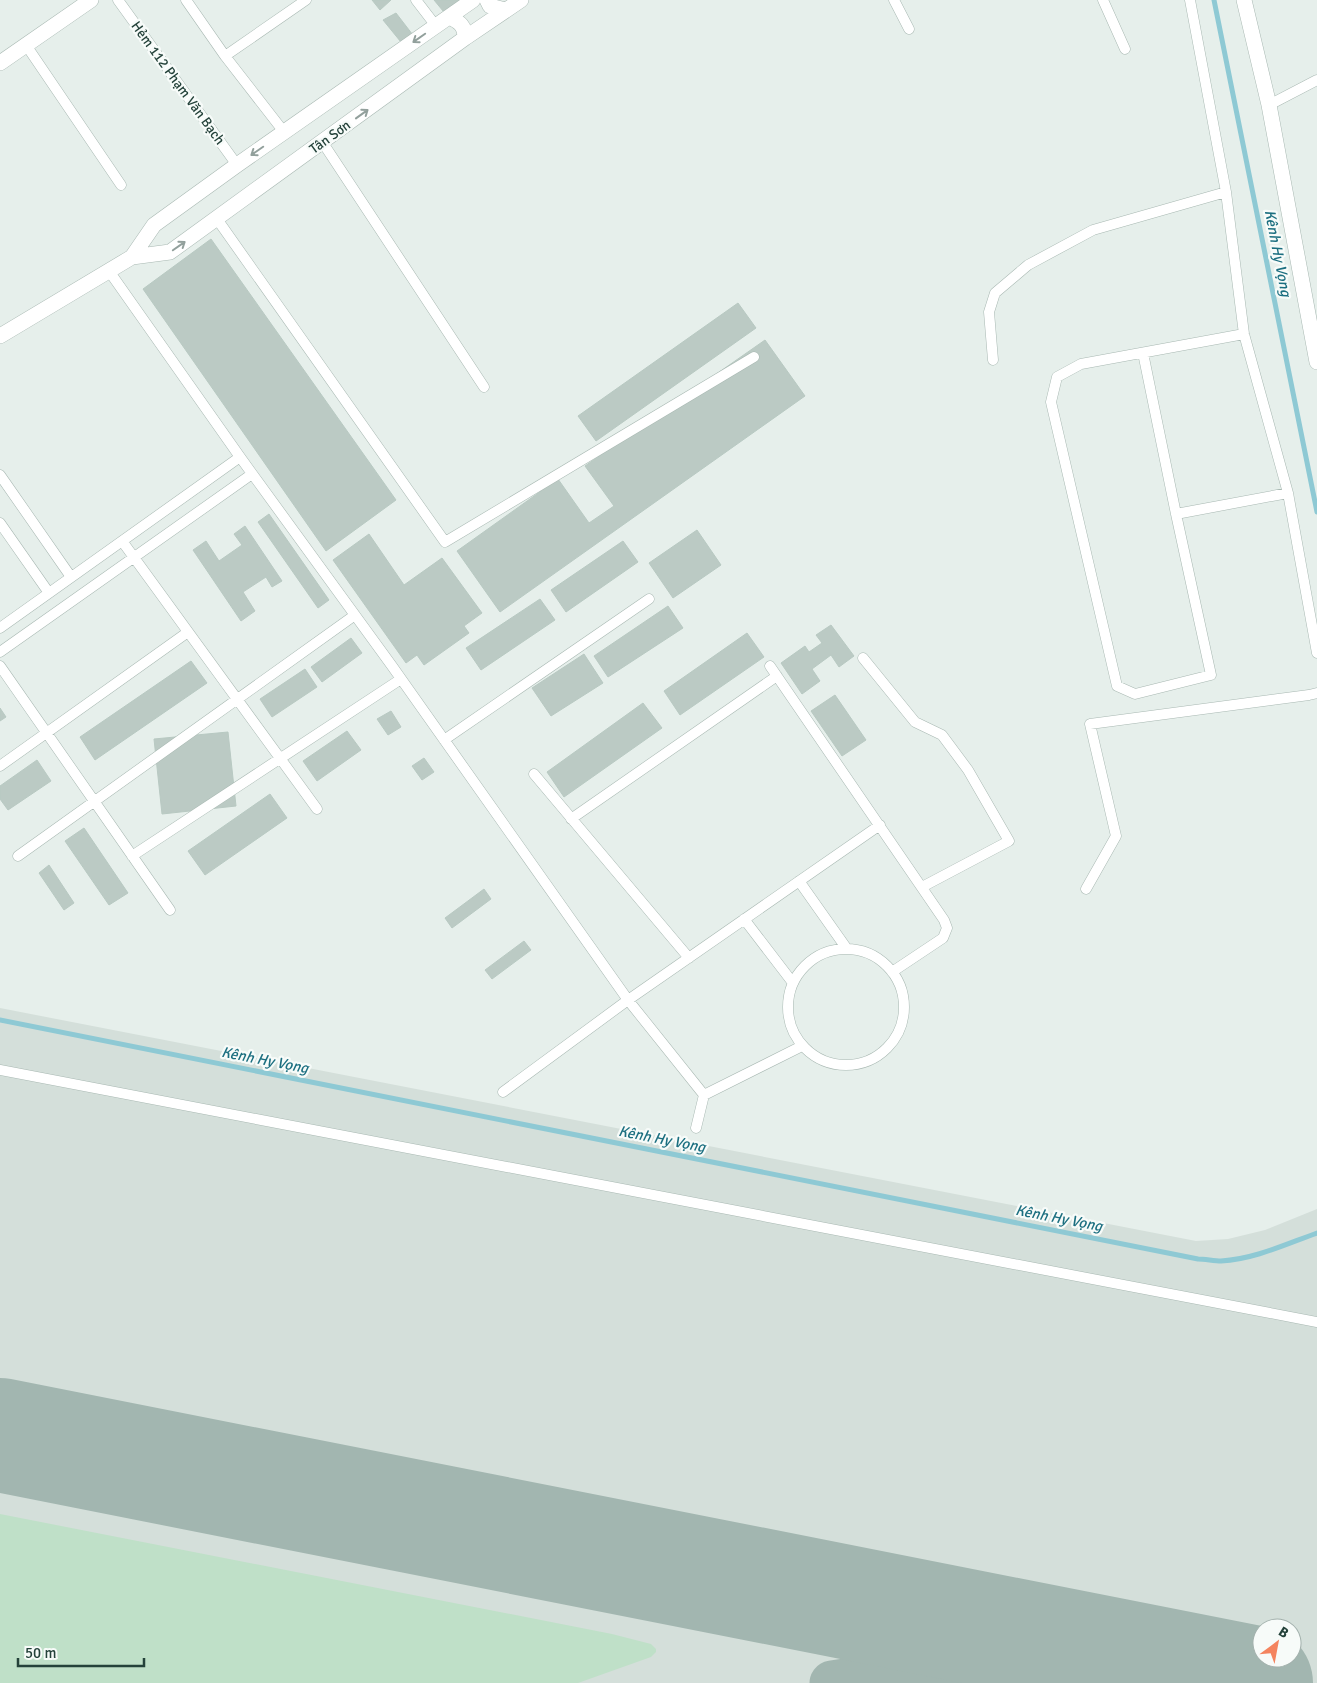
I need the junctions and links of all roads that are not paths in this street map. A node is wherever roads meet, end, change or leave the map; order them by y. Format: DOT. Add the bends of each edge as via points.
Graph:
graph roads {
  1 [pos="91,0"];
  2 [pos="118,0"];
  3 [pos="186,0"];
  4 [pos="306,0"];
  5 [pos="416,0"];
  6 [pos="473,0"];
  7 [pos="487,0"];
  8 [pos="521,0"];
  9 [pos="894,0"];
  10 [pos="1103,0"];
  11 [pos="1190,0"];
  12 [pos="1244,0"];
  13 [pos="505,10"];
  14 [pos="449,17"];
  15 [pos="436,26"];
  16 [pos="909,28"];
  17 [pos="465,38"];
  18 [pos="26,45"];
  19 [pos="1125,49"];
  20 [pos="225,56"];
  21 [pos="0,63"];
  22 [pos="1317,80"];
  23 [pos="1269,105"];
  24 [pos="284,132"];
  25 [pos="323,143"];
  26 [pos="237,165"];
  27 [pos="121,185"];
  28 [pos="1226,192"];
  29 [pos="217,219"];
  30 [pos="132,258"];
  31 [pos="109,271"];
  32 [pos="1244,334"];
  33 [pos="0,336"];
  34 [pos="1143,353"];
  35 [pos="754,357"];
  36 [pos="993,360"];
  37 [pos="1317,362"];
  38 [pos="484,387"];
  39 [pos="240,458"];
  40 [pos="252,474"];
  41 [pos="0,475"];
  42 [pos="1288,493"];
  43 [pos="1176,514"];
  44 [pos="0,523"];
  45 [pos="122,541"];
  46 [pos="134,557"];
  47 [pos="71,577"];
  48 [pos="49,593"];
  49 [pos="649,599"];
  50 [pos="355,615"];
  51 [pos="0,628"];
  52 [pos="188,632"];
  53 [pos="0,652"];
  54 [pos="1317,654"];
  55 [pos="863,658"];
  56 [pos="0,666"];
  57 [pos="770,666"];
  58 [pos="777,676"];
  59 [pos="401,679"];
  60 [pos="1317,693"];
  61 [pos="237,699"];
  62 [pos="47,733"];
  63 [pos="444,740"];
  64 [pos="280,758"];
  65 [pos="0,766"];
  66 [pos="534,774"];
  67 [pos="94,801"];
  68 [pos="317,809"];
  69 [pos="571,819"];
  70 [pos="880,825"];
  71 [pos="18,856"];
  72 [pos="132,856"];
  73 [pos="799,881"];
  74 [pos="922,887"];
  75 [pos="1086,889"];
  76 [pos="170,910"];
  77 [pos="744,919"];
  78 [pos="847,949"];
  79 [pos="688,958"];
  80 [pos="892,972"];
  81 [pos="793,983"];
  82 [pos="628,1000"];
  83 [pos="802,1046"];
  84 [pos="0,1070"];
  85 [pos="503,1092"];
  86 [pos="704,1095"];
  87 [pos="696,1128"];
  88 [pos="1317,1322"];
  1 -- 18 [label="street"];
  2 -- 26 [label="lane, Hẻm 112 Phạm Văn Bạch"];
  3 -- 20 [label="lane"];
  4 -- 20 [label="lane"];
  5 -- 15 [label="lane"];
  6 -- 14 [label="street, Tân Sơn"];
  7 -- 13 [label="street" via="490,6"];
  8 -- 13 [label="street, Tân Sơn"];
  9 -- 16 [label="lane"];
  10 -- 19 [label="lane"];
  11 -- 28 [label="lane"];
  12 -- 23 [label="street"];
  13 -- 17 [label="street, Tân Sơn"];
  14 -- 15 [label="street, Tân Sơn"];
  14 -- 17 [label="street" via="461,24"];
  15 -- 24 [label="street, Tân Sơn, one-way"];
  25 -- 17 [label="street, Tân Sơn, one-way"];
  18 -- 21 [label="street"];
  18 -- 27 [label="lane"];
  20 -- 24 [label="lane"];
  22 -- 23 [label="lane"];
  23 -- 37 [label="street"];
  24 -- 26 [label="street, Tân Sơn, one-way"];
  25 -- 29 [label="street, Tân Sơn"];
  25 -- 38 [label="lane"];
  26 -- 30 [label="street, Tân Sơn" via="154,226"];
  28 -- 32 [label="lane"];
  28 -- 36 [label="lane" via="1093,230 1028,265 995,294 989,312"];
  30 -- 29 [label="street, Tân Sơn, one-way" via="170,252"];
  29 -- 35 [label="lane" via="445,542"];
  30 -- 31 [label="street, Tân Sơn"];
  31 -- 33 [label="street, Tân Sơn"];
  31 -- 39 [label="lane"];
  32 -- 34 [label="lane"];
  32 -- 42 [label="lane"];
  34 -- 43 [label="lane"];
  34 -- 43 [label="lane" via="1081,364 1057,377 1052,402 1117,686 1136,694 1211,675"];
  39 -- 40 [label="lane"];
  39 -- 45 [label="lane"];
  40 -- 46 [label="lane"];
  40 -- 50 [label="lane"];
  41 -- 47 [label="lane"];
  42 -- 43 [label="lane"];
  42 -- 54 [label="lane"];
  44 -- 48 [label="lane"];
  45 -- 46 [label="lane"];
  45 -- 47 [label="lane"];
  46 -- 52 [label="lane"];
  46 -- 53 [label="lane"];
  47 -- 48 [label="lane"];
  48 -- 51 [label="lane"];
  49 -- 63 [label="lane"];
  50 -- 59 [label="lane"];
  50 -- 61 [label="lane"];
  52 -- 61 [label="lane"];
  52 -- 62 [label="lane"];
  55 -- 74 [label="lane" via="915,722 942,735 968,770 1009,841"];
  56 -- 62 [label="lane"];
  57 -- 58 [label="lane"];
  58 -- 69 [label="lane"];
  58 -- 70 [label="lane"];
  59 -- 63 [label="lane"];
  59 -- 64 [label="lane"];
  60 -- 75 [label="lane" via="1090,724 1116,836"];
  61 -- 64 [label="lane"];
  61 -- 67 [label="lane"];
  62 -- 65 [label="lane"];
  62 -- 67 [label="lane"];
  63 -- 82 [label="lane"];
  64 -- 68 [label="lane"];
  64 -- 72 [label="lane"];
  66 -- 69 [label="lane"];
  67 -- 71 [label="lane"];
  67 -- 72 [label="lane"];
  69 -- 79 [label="lane"];
  70 -- 73 [label="lane"];
  70 -- 74 [label="lane"];
  72 -- 76 [label="lane"];
  73 -- 77 [label="lane"];
  73 -- 78 [label="lane"];
  74 -- 80 [label="lane" via="947,928 943,938"];
  77 -- 79 [label="lane"];
  77 -- 81 [label="lane"];
  78 -- 80 [label="lane" via="866,952"];
  78 -- 81 [label="lane" via="828,952 811,960"];
  79 -- 82 [label="lane"];
  80 -- 83 [label="lane" via="903,995 904,1014 899,1032 888,1048 873,1060 835,1065 817,1058"];
  81 -- 83 [label="lane" via="787,1010 792,1029"];
  82 -- 85 [label="lane"];
  82 -- 86 [label="lane"];
  83 -- 86 [label="lane"];
  84 -- 88 [label="lane"];
  86 -- 87 [label="lane"];
}
